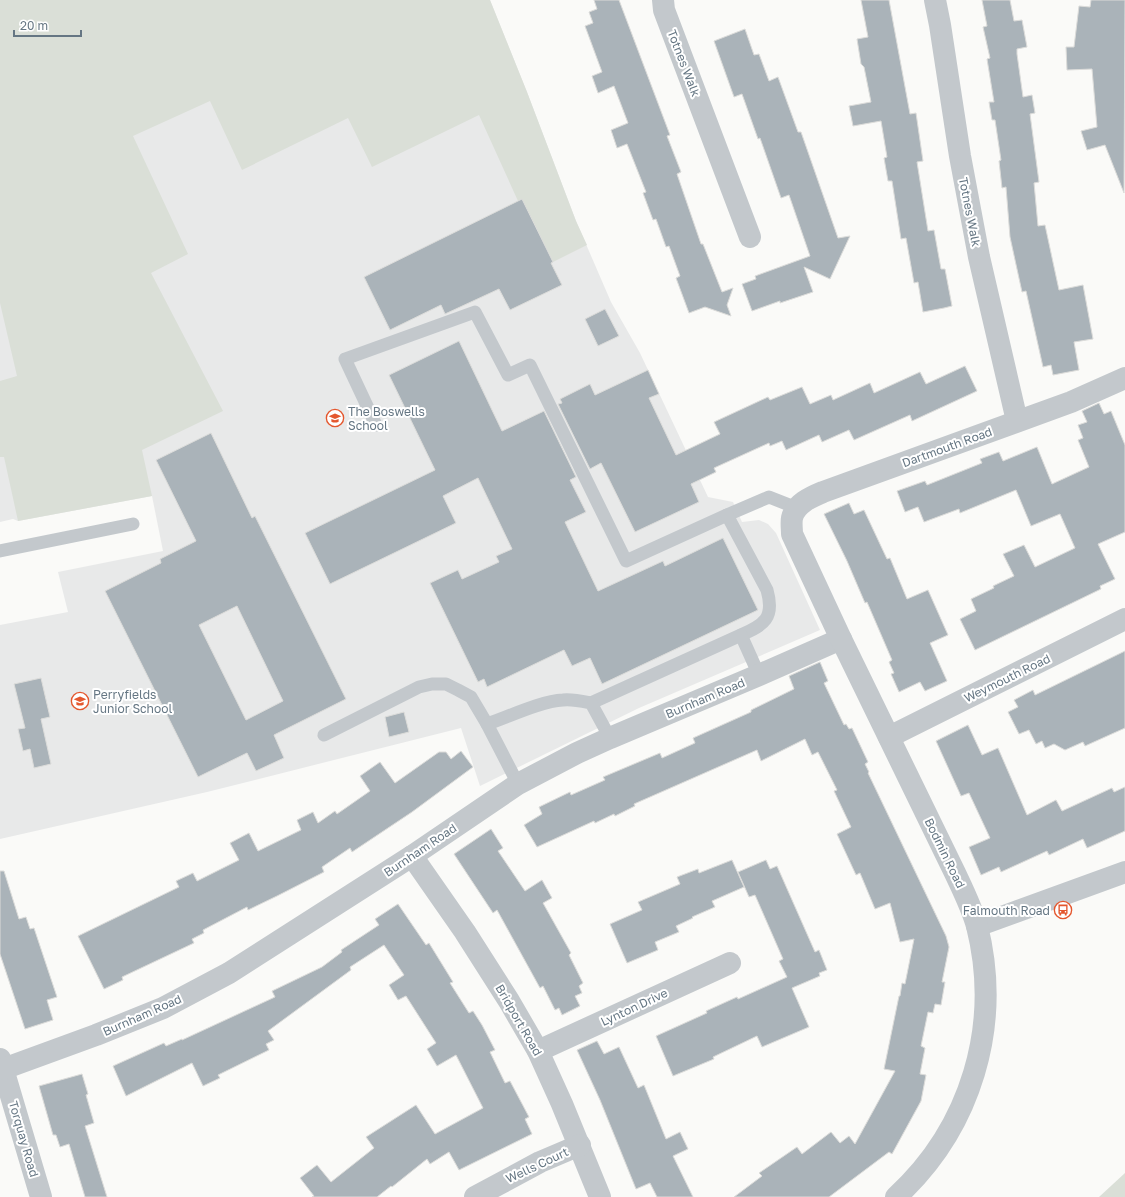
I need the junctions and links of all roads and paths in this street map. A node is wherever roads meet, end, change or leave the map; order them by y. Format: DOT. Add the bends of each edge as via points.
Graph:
graph roads {
  1 [pos="662,0"];
  2 [pos="935,0"];
  3 [pos="750,237"];
  4 [pos="1125,378"];
  5 [pos="1017,421"];
  6 [pos="376,425"];
  7 [pos="797,508"];
  8 [pos="726,515"];
  9 [pos="133,524"];
  10 [pos="0,552"];
  11 [pos="1125,619"];
  12 [pos="741,635"];
  13 [pos="841,639"];
  14 [pos="759,675"];
  15 [pos="591,703"];
  16 [pos="487,724"];
  17 [pos="324,735"];
  18 [pos="889,736"];
  19 [pos="610,738"];
  20 [pos="518,784"];
  21 [pos="412,856"];
  22 [pos="1125,872"];
  23 [pos="977,926"];
  24 [pos="730,963"];
  25 [pos="538,1051"];
  26 [pos="2,1064"];
  27 [pos="580,1145"];
  28 [pos="35,1196"];
  29 [pos="475,1197"];
  30 [pos="600,1197"];
  31 [pos="896,1197"];
  1 -- 3 [label="street, Totnes Walk"];
  2 -- 5 [label="street, Totnes Walk" via="979,257"];
  4 -- 5 [label="street, Dartmouth Road" via="1071,402"];
  5 -- 7 [label="street, Dartmouth Road" via="823,492 808,498"];
  6 -- 8 [label="lane" via="345,359 475,312 508,375 530,365 626,561"];
  7 -- 8 [label="lane" via="769,497"];
  7 -- 13 [label="street, Bodmin Road" via="792,518 792,534"];
  8 -- 12 [label="lane" via="768,590 770,600 765,621"];
  9 -- 10 [label="lane"];
  11 -- 18 [label="street, Weymouth Road"];
  12 -- 14 [label="lane"];
  12 -- 15 [label="lane"];
  13 -- 14 [label="street, Burnham Road"];
  13 -- 18 [label="street, Bodmin Road"];
  14 -- 19 [label="street, Burnham Road"];
  15 -- 16 [label="lane" via="575,700 549,702"];
  15 -- 19 [label="lane"];
  16 -- 17 [label="lane" via="471,697 446,684 432,684 419,687"];
  16 -- 20 [label="lane"];
  18 -- 23 [label="street, Bodmin Road" via="956,873"];
  19 -- 20 [label="street, Burnham Road"];
  20 -- 21 [label="street, Burnham Road"];
  21 -- 25 [label="street, Bridport Road" via="465,932"];
  21 -- 26 [label="street, Burnham Road" via="229,973 163,1008 96,1035"];
  22 -- 23 [label="street"];
  23 -- 31 [label="street, Bodmin Road" via="984,964 986,1001 978,1063 971,1085 945,1139 926,1166"];
  24 -- 25 [label="street, Lynton Drive"];
  25 -- 27 [label="street, Bridport Road"];
  26 -- 28 [label="street, Torquay Road"];
  27 -- 29 [label="street, Wells Court" via="540,1162"];
  27 -- 30 [label="street, Bridport Road"];
}
